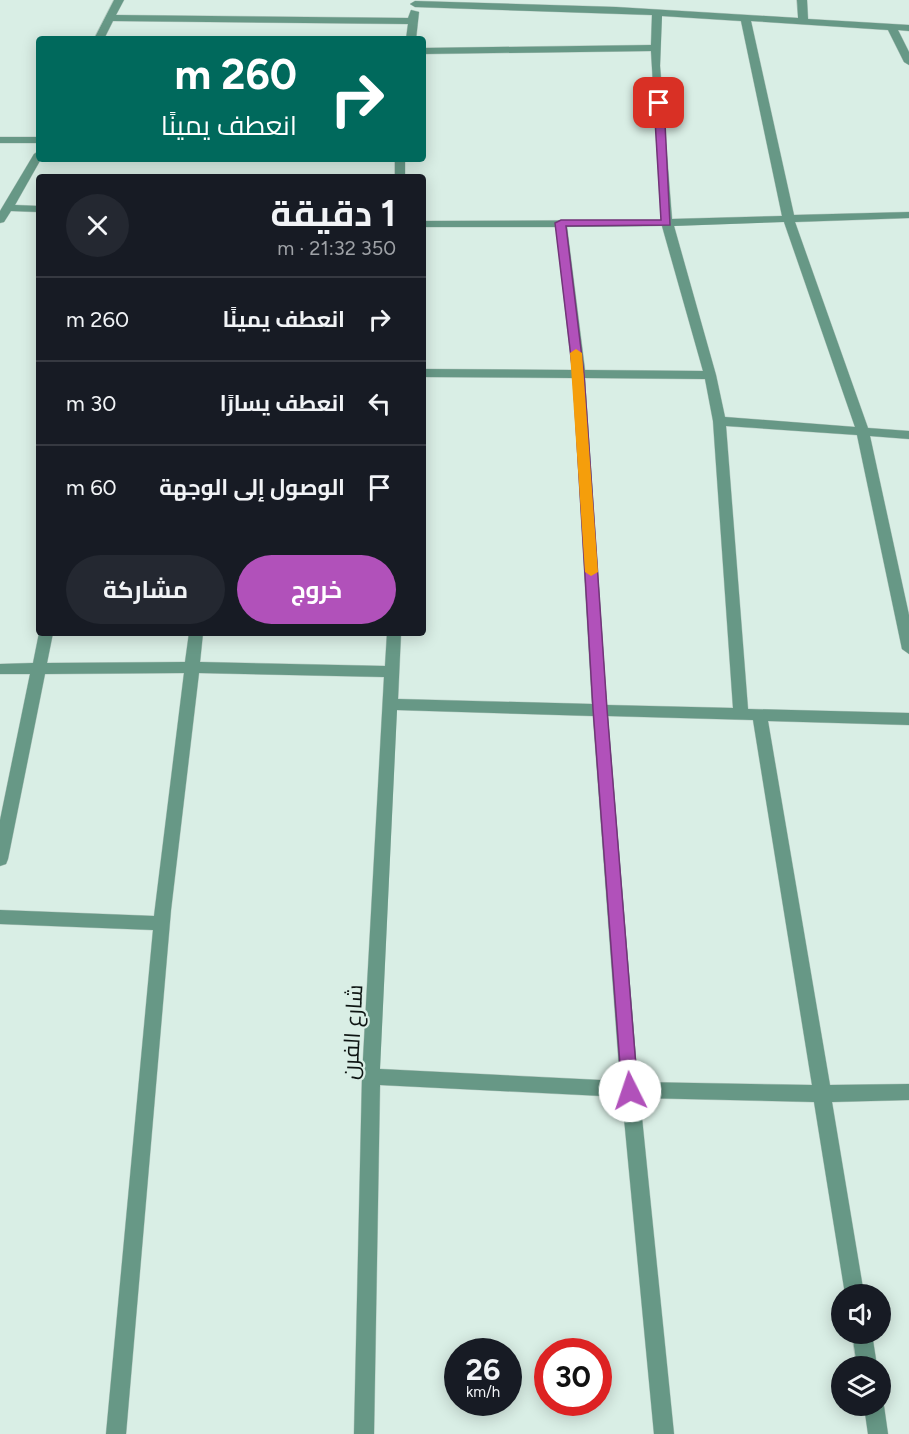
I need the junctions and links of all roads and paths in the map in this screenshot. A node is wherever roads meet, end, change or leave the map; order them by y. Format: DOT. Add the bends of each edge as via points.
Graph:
graph roads {
  1 [pos="119,0"];
  2 [pos="802,0"];
  3 [pos="416,2"];
  4 [pos="616,5"];
  5 [pos="657,12"];
  6 [pos="745,17"];
  7 [pos="110,18"];
  8 [pos="413,21"];
  9 [pos="803,22"];
  10 [pos="892,28"];
  11 [pos="909,28"];
  12 [pos="101,36"];
  13 [pos="411,36"];
  14 [pos="655,48"];
  15 [pos="426,51"];
  16 [pos="909,62"];
  17 [pos="0,140"];
  18 [pos="36,140"];
  19 [pos="36,159"];
  20 [pos="7,208"];
  21 [pos="36,209"];
  22 [pos="909,215"];
  23 [pos="0,220"];
  24 [pos="789,220"];
  25 [pos="561,223"];
  26 [pos="667,223"];
  27 [pos="426,224"];
  28 [pos="426,373"];
  29 [pos="579,374"];
  30 [pos="710,375"];
  31 [pos="719,421"];
  32 [pos="863,432"];
  33 [pos="909,435"];
  34 [pos="45,636"];
  35 [pos="195,636"];
  36 [pos="394,636"];
  37 [pos="909,649"];
  38 [pos="193,667"];
  39 [pos="0,669"];
  40 [pos="38,669"];
  41 [pos="393,672"];
  42 [pos="392,704"];
  43 [pos="600,709"];
  44 [pos="741,715"];
  45 [pos="760,715"];
  46 [pos="909,719"];
  47 [pos="0,859"];
  48 [pos="0,917"];
  49 [pos="162,923"];
  50 [pos="371,1077"];
  51 [pos="630,1091"];
  52 [pos="909,1092"];
  53 [pos="823,1095"];
  54 [pos="853,1284"];
  55 [pos="875,1416"];
  56 [pos="116,1434"];
  57 [pos="364,1434"];
  58 [pos="664,1434"];
  59 [pos="878,1434"];
  1 -- 7 [label="street"];
  2 -- 9 [label="street"];
  3 -- 4 [label="street"];
  3 -- 8 [label="street"];
  4 -- 5 [label="street"];
  5 -- 6 [label="street"];
  5 -- 14 [label="street"];
  6 -- 9 [label="street"];
  6 -- 24 [label="street"];
  7 -- 8 [label="street"];
  7 -- 12 [label="street"];
  8 -- 13 [label="street"];
  9 -- 10 [label="street"];
  10 -- 11 [label="street"];
  10 -- 16 [label="street"];
  14 -- 15 [label="street"];
  14 -- 26 [label="street"];
  17 -- 18 [label="street"];
  19 -- 20 [label="street"];
  20 -- 21 [label="street"];
  20 -- 23 [label="street"];
  22 -- 24 [label="street"];
  24 -- 26 [label="street"];
  24 -- 32 [label="street"];
  25 -- 26 [label="street"];
  25 -- 27 [label="street"];
  25 -- 29 [label="street"];
  26 -- 30 [label="street"];
  28 -- 29 [label="street"];
  29 -- 30 [label="street"];
  29 -- 43 [label="street"];
  30 -- 31 [label="street"];
  31 -- 32 [label="street"];
  31 -- 44 [label="street"];
  32 -- 33 [label="street"];
  32 -- 37 [label="street"];
  34 -- 40 [label="street"];
  35 -- 38 [label="street"];
  36 -- 41 [label="street, شارع الفرن"];
  38 -- 40 [label="street"];
  38 -- 41 [label="street"];
  38 -- 49 [label="street"];
  39 -- 40 [label="street"];
  40 -- 47 [label="street"];
  41 -- 42 [label="street, شارع الفرن"];
  42 -- 43 [label="street"];
  42 -- 50 [label="street, شارع الفرن"];
  43 -- 44 [label="street"];
  43 -- 51 [label="street"];
  44 -- 45 [label="street"];
  45 -- 46 [label="street"];
  45 -- 53 [label="street"];
  48 -- 49 [label="street"];
  49 -- 56 [label="street"];
  50 -- 51 [label="street"];
  50 -- 57 [label="street, شارع الفرن"];
  51 -- 53 [label="street"];
  51 -- 58 [label="street"];
  52 -- 53 [label="street"];
  53 -- 54 [label="street"];
  55 -- 59 [label="street"];
}
